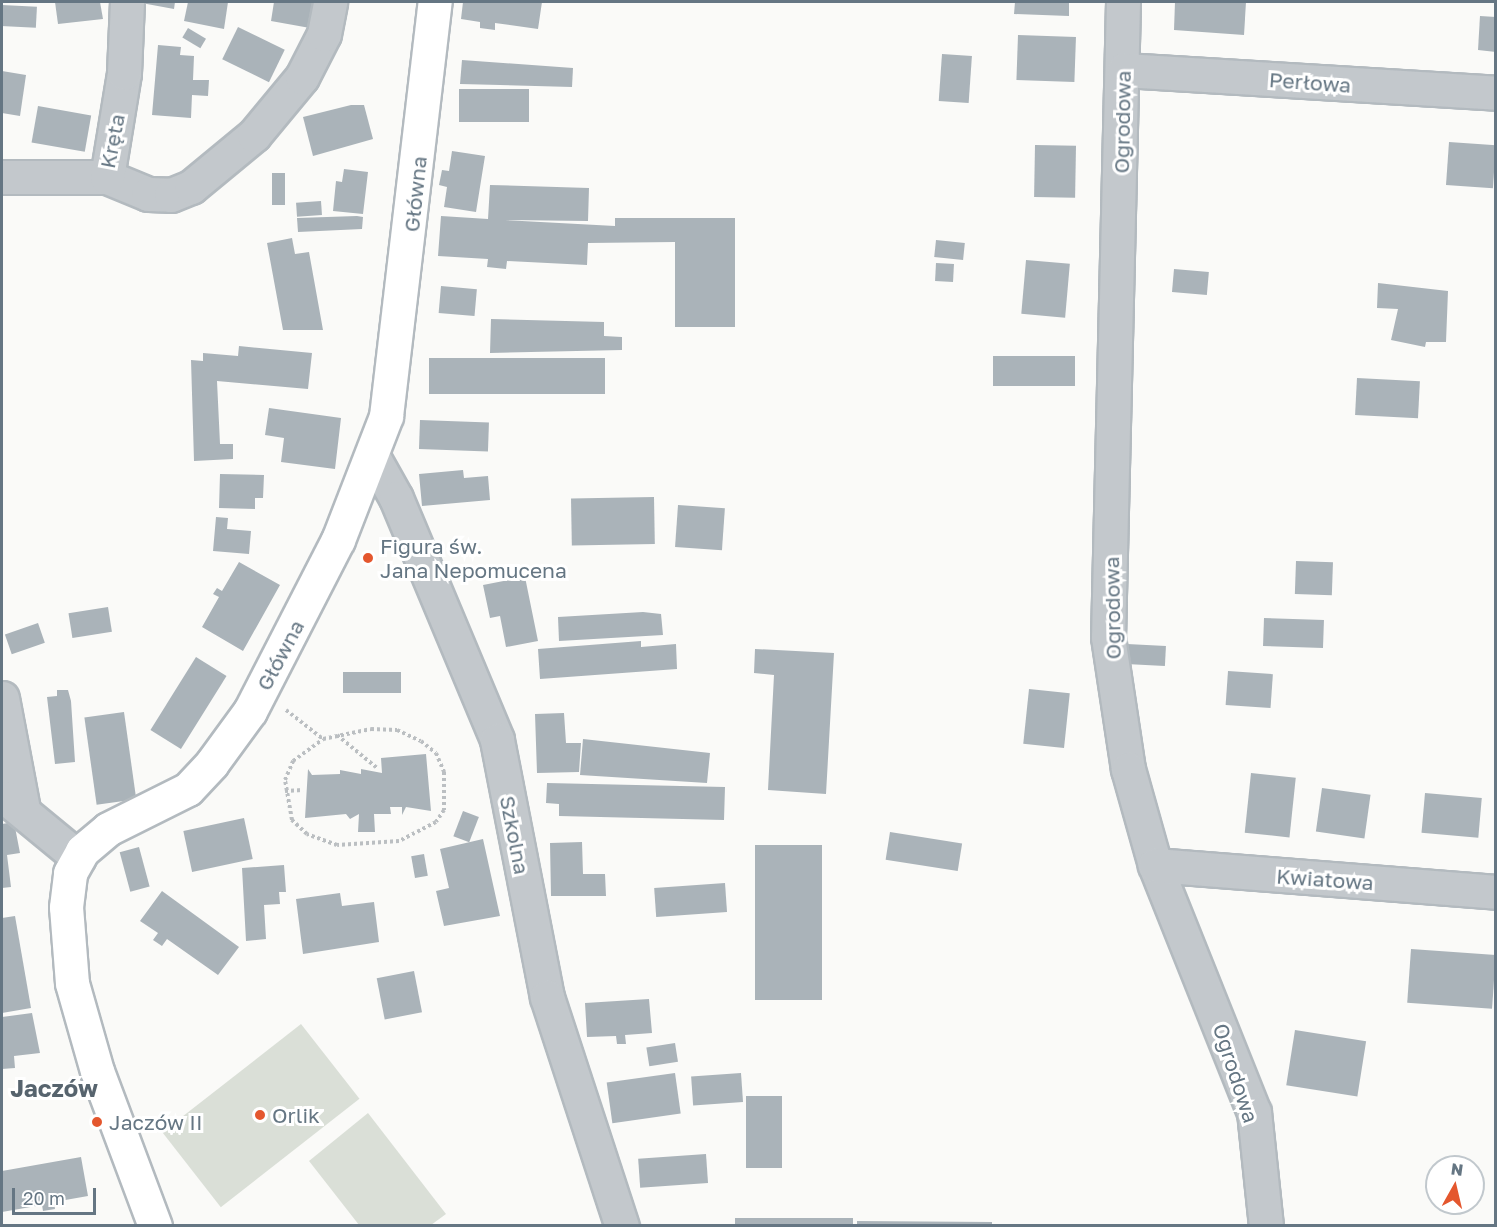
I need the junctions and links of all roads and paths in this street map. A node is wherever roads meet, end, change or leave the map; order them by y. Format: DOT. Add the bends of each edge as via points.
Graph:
graph roads {
  1 [pos="126,2"];
  2 [pos="330,2"];
  3 [pos="435,2"];
  4 [pos="1123,2"];
  5 [pos="1124,70"];
  6 [pos="1496,93"];
  7 [pos="2,177"];
  8 [pos="107,177"];
  9 [pos="373,457"];
  10 [pos="261,691"];
  11 [pos="2,698"];
  12 [pos="336,734"];
  13 [pos="323,739"];
  14 [pos="377,768"];
  15 [pos="303,790"];
  16 [pos="285,791"];
  17 [pos="12,802"];
  18 [pos="79,858"];
  19 [pos="1155,865"];
  20 [pos="1496,892"];
  21 [pos="155,1226"];
  22 [pos="622,1226"];
  23 [pos="1266,1226"];
  1 -- 8 [label="street, Kręta" via="124,73"];
  2 -- 8 [label="street" via="324,34 302,77 254,135 191,187 171,195 148,195"];
  3 -- 9 [label="street, Główna" via="398,339"];
  4 -- 5 [label="street, Ogrodowa"];
  5 -- 6 [label="street, Perłowa"];
  5 -- 19 [label="street, Ogrodowa" via="1108,637 1128,770"];
  7 -- 8 [label="street, Kręta"];
  9 -- 10 [label="street, Główna" via="338,540"];
  9 -- 22 [label="street, Szkolna" via="396,498 497,740 547,997"];
  10 -- 13 [label="path"];
  10 -- 18 [label="street, Główna" via="188,789 108,829"];
  11 -- 17 [label="street"];
  12 -- 13 [label="path"];
  12 -- 14 [label="path"];
  12 -- 16 [label="path" via="397,729 436,753 446,792 436,822 399,842 321,842 292,820"];
  13 -- 16 [label="path" via="293,761"];
  15 -- 16 [label="path"];
  17 -- 18 [label="street"];
  18 -- 21 [label="street, Główna" via="70,873 66,907 72,983 97,1071"];
  19 -- 20 [label="street, Kwiatowa"];
  19 -- 23 [label="street, Ogrodowa" via="1254,1112"];
}
